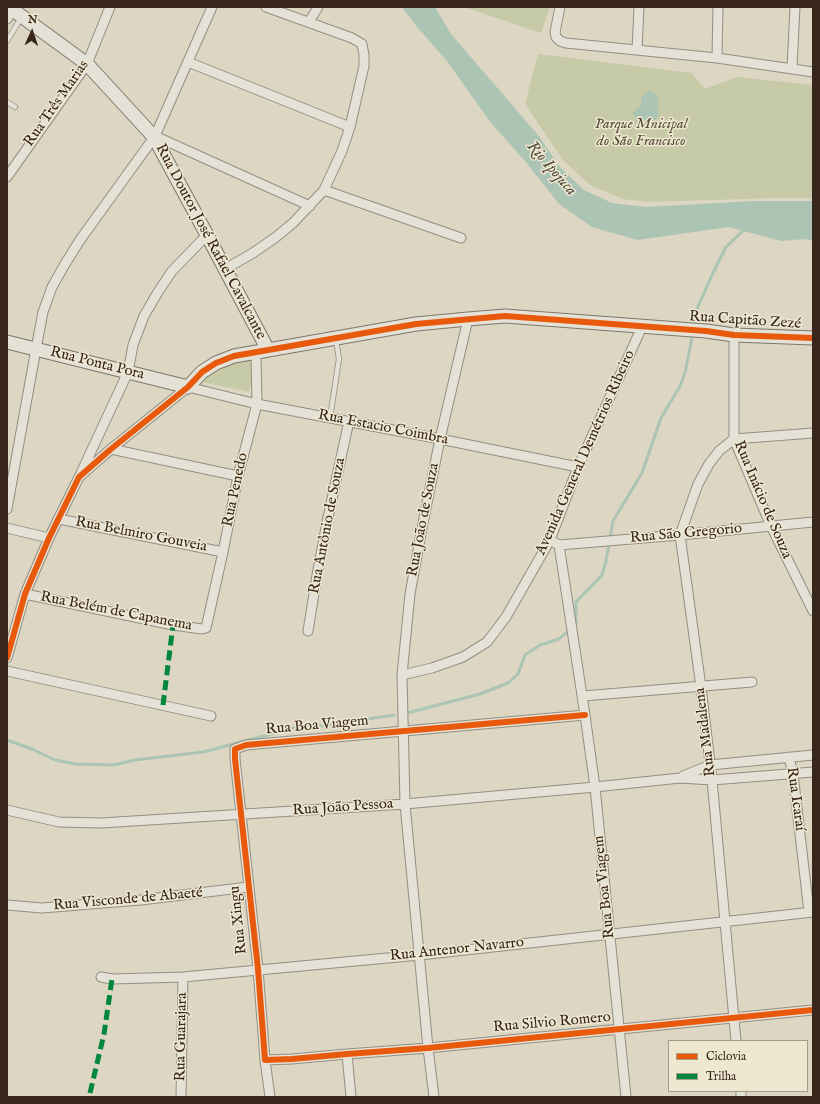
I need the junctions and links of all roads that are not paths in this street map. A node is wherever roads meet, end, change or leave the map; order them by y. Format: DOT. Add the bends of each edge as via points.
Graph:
graph roads {
  1 [pos="110,7"];
  2 [pos="212,7"];
  3 [pos="266,7"];
  4 [pos="318,7"];
  5 [pos="560,7"];
  6 [pos="639,7"];
  7 [pos="718,7"];
  8 [pos="795,7"];
  9 [pos="13,12"];
  10 [pos="309,22"];
  11 [pos="7,41"];
  12 [pos="637,50"];
  13 [pos="717,58"];
  14 [pos="188,62"];
  15 [pos="87,64"];
  16 [pos="792,68"];
  17 [pos="813,72"];
  18 [pos="7,102"];
  19 [pos="15,107"];
  20 [pos="350,127"];
  21 [pos="154,137"];
  22 [pos="7,177"];
  23 [pos="324,190"];
  24 [pos="310,206"];
  25 [pos="207,235"];
  26 [pos="461,238"];
  27 [pos="226,269"];
  28 [pos="468,319"];
  29 [pos="642,327"];
  30 [pos="734,335"];
  31 [pos="813,338"];
  32 [pos="336,339"];
  33 [pos="7,342"];
  34 [pos="36,349"];
  35 [pos="262,351"];
  36 [pos="128,372"];
  37 [pos="188,387"];
  38 [pos="257,404"];
  39 [pos="330,418"];
  40 [pos="349,421"];
  41 [pos="813,433"];
  42 [pos="440,439"];
  43 [pos="734,439"];
  44 [pos="111,449"];
  45 [pos="578,467"];
  46 [pos="79,476"];
  47 [pos="238,476"];
  48 [pos="7,509"];
  49 [pos="59,518"];
  50 [pos="813,522"];
  51 [pos="771,526"];
  52 [pos="7,528"];
  53 [pos="680,535"];
  54 [pos="49,538"];
  55 [pos="550,540"];
  56 [pos="559,545"];
  57 [pos="223,552"];
  58 [pos="25,594"];
  59 [pos="813,611"];
  60 [pos="206,628"];
  61 [pos="308,631"];
  62 [pos="7,658"];
  63 [pos="7,671"];
  64 [pos="402,675"];
  65 [pos="752,682"];
  66 [pos="701,686"];
  67 [pos="582,696"];
  68 [pos="585,715"];
  69 [pos="211,716"];
  70 [pos="402,732"];
  71 [pos="235,749"];
  72 [pos="813,755"];
  73 [pos="789,757"];
  74 [pos="710,765"];
  75 [pos="813,772"];
  76 [pos="793,774"];
  77 [pos="680,778"];
  78 [pos="712,780"];
  79 [pos="595,787"];
  80 [pos="404,804"];
  81 [pos="7,810"];
  82 [pos="242,814"];
  83 [pos="248,887"];
  84 [pos="7,905"];
  85 [pos="811,912"];
  86 [pos="725,922"];
  87 [pos="610,934"];
  88 [pos="420,955"];
  89 [pos="258,970"];
  90 [pos="183,977"];
  91 [pos="101,978"];
  92 [pos="813,1010"];
  93 [pos="734,1019"];
  94 [pos="620,1030"];
  95 [pos="736,1040"];
  96 [pos="428,1048"];
  97 [pos="347,1054"];
  98 [pos="265,1060"];
  99 [pos="181,1097"];
  100 [pos="270,1097"];
  101 [pos="351,1097"];
  102 [pos="434,1097"];
  103 [pos="626,1097"];
  1 -- 15 [label="street, Rua Três Marias"];
  2 -- 14 [label="street"];
  3 -- 10 [label="street"];
  4 -- 10 [label="street"];
  5 -- 12 [label="street" via="555,26 556,37 560,41"];
  6 -- 12 [label="street"];
  7 -- 13 [label="street"];
  8 -- 16 [label="street"];
  9 -- 11 [label="lane"];
  9 -- 15 [label="street, Rua Doutor José Rafael Cavalcante"];
  10 -- 20 [label="street" via="362,44 364,66"];
  12 -- 13 [label="street"];
  13 -- 16 [label="street"];
  14 -- 20 [label="street"];
  14 -- 21 [label="street"];
  15 -- 21 [label="street, Rua Doutor José Rafael Cavalcante"];
  15 -- 22 [label="street, Rua Três Marias"];
  16 -- 17 [label="street"];
  18 -- 19 [label="lane"];
  20 -- 23 [label="street"];
  21 -- 24 [label="street"];
  21 -- 25 [label="street, Rua Doutor José Rafael Cavalcante"];
  21 -- 34 [label="street" via="65,264 52,287 45,306"];
  23 -- 24 [label="street"];
  23 -- 26 [label="street"];
  24 -- 27 [label="street" via="276,237"];
  25 -- 27 [label="street, Rua Doutor José Rafael Cavalcante"];
  25 -- 36 [label="street" via="172,271 144,316 133,345"];
  27 -- 35 [label="street, Rua Doutor José Rafael Cavalcante"];
  28 -- 29 [label="street, Rua Capitão Zezé" via="505,316"];
  28 -- 32 [label="street, Rua Capitão Zezé" via="416,324"];
  28 -- 42 [label="street, Rua João de Souza"];
  29 -- 30 [label="street, Rua Capitão Zezé"];
  29 -- 45 [label="street, Avenida General Demétrios Ribeiro"];
  30 -- 31 [label="street, Rua Capitão Zezé"];
  30 -- 43 [label="street, Rua Inácio de Souza"];
  32 -- 35 [label="street, Rua Capitão Zezé"];
  32 -- 39 [label="lane" via="339,359"];
  33 -- 34 [label="street, Rua Ponta Pora"];
  34 -- 36 [label="street, Rua Ponta Pora"];
  34 -- 48 [label="street"];
  35 -- 37 [label="street, Rua Capitão Zezé" via="234,356 216,364 202,372"];
  35 -- 38 [label="street, Rua Penedo"];
  36 -- 37 [label="street, Rua Ponta Pora"];
  36 -- 46 [label="street"];
  37 -- 38 [label="street, Rua Estacio Coimbra"];
  37 -- 44 [label="street"];
  38 -- 39 [label="street, Rua Estacio Coimbra"];
  38 -- 47 [label="street, Rua Penedo"];
  39 -- 40 [label="street, Rua Estacio Coimbra"];
  40 -- 42 [label="street, Rua Estacio Coimbra"];
  40 -- 61 [label="street, Rua Antônio de Souza" via="325,529"];
  41 -- 43 [label="street"];
  42 -- 45 [label="street, Rua Estacio Coimbra"];
  42 -- 64 [label="street, Rua João de Souza" via="410,594"];
  43 -- 51 [label="street, Rua Inácio de Souza"];
  43 -- 53 [label="street, Rua Madalena" via="719,451 709,464 698,484"];
  44 -- 46 [label="street"];
  44 -- 47 [label="street"];
  45 -- 55 [label="street, Avenida General Demétrios Ribeiro"];
  46 -- 49 [label="street"];
  47 -- 57 [label="street, Rua Penedo"];
  49 -- 54 [label="street"];
  49 -- 57 [label="street, Rua Belmiro Gouveia"];
  50 -- 51 [label="street, Rua São Gregorio"];
  51 -- 53 [label="street, Rua São Gregorio"];
  51 -- 59 [label="street, Rua Inácio de Souza"];
  52 -- 54 [label="street"];
  53 -- 56 [label="street, Rua São Gregorio"];
  53 -- 66 [label="street, Rua Madalena"];
  54 -- 58 [label="street"];
  55 -- 56 [label="street"];
  55 -- 64 [label="street, Avenida General Demétrios Ribeiro" via="506,617 487,642 463,657"];
  56 -- 67 [label="street, Rua Boa Viagem"];
  57 -- 60 [label="street, Rua Penedo"];
  58 -- 60 [label="street, Rua Belém de Capanema" via="173,625"];
  58 -- 62 [label="street"];
  63 -- 69 [label="street"];
  64 -- 70 [label="street, Rua João de Souza"];
  65 -- 66 [label="street"];
  66 -- 67 [label="street"];
  66 -- 74 [label="street, Rua Madalena"];
  67 -- 68 [label="street, Rua Boa Viagem"];
  68 -- 70 [label="street, Rua Boa Viagem"];
  68 -- 79 [label="street, Rua Boa Viagem"];
  70 -- 71 [label="street, Rua Boa Viagem" via="246,745"];
  70 -- 80 [label="street, Rua João de Souza"];
  71 -- 82 [label="street, Rua Xingu"];
  72 -- 73 [label="street, Rua João Pessoa"];
  73 -- 74 [label="street, Rua João Pessoa"];
  73 -- 76 [label="street, Rua Icaraí"];
  74 -- 77 [label="street, Rua João Pessoa"];
  74 -- 78 [label="street, Rua Madalena"];
  75 -- 76 [label="street, Rua João Pessoa"];
  76 -- 78 [label="street, Rua João Pessoa"];
  76 -- 85 [label="street, Rua Icaraí"];
  77 -- 78 [label="street, Rua João Pessoa"];
  77 -- 79 [label="street, Rua João Pessoa"];
  78 -- 86 [label="street, Rua Madalena"];
  79 -- 80 [label="street, Rua João Pessoa"];
  79 -- 87 [label="street, Rua Boa Viagem"];
  80 -- 82 [label="street, Rua João Pessoa"];
  80 -- 88 [label="street, Rua João de Souza"];
  81 -- 82 [label="street, Rua João Pessoa" via="59,822 81,824"];
  82 -- 83 [label="street, Rua Xingu"];
  83 -- 84 [label="street, Rua Visconde de Abaeté" via="141,900 42,908"];
  83 -- 89 [label="street, Rua Xingu"];
  85 -- 86 [label="street, Rua Antenor Navarro"];
  86 -- 87 [label="street, Rua Antenor Navarro"];
  86 -- 93 [label="street, Rua Madalena"];
  87 -- 88 [label="street, Rua Antenor Navarro"];
  87 -- 94 [label="street, Rua Boa Viagem"];
  88 -- 89 [label="street, Rua Antenor Navarro"];
  88 -- 96 [label="street, Rua João de Souza"];
  89 -- 90 [label="street, Rua Antenor Navarro"];
  89 -- 98 [label="street, Rua Xingu"];
  90 -- 91 [label="street, Rua Antenor Navarro"];
  90 -- 99 [label="street, Rua Guarajara"];
  92 -- 93 [label="street, Rua Silvio Romero"];
  93 -- 94 [label="street, Rua Silvio Romero"];
  93 -- 95 [label="street, Rua Madalena"];
  94 -- 96 [label="street, Rua Silvio Romero"];
  94 -- 103 [label="street, Rua Boa Viagem"];
  96 -- 97 [label="street, Rua Silvio Romero"];
  96 -- 102 [label="street, Rua João de Souza"];
  97 -- 98 [label="street, Rua Silvio Romero"];
  97 -- 101 [label="street"];
  98 -- 100 [label="street, Rua Xingu"];
}
